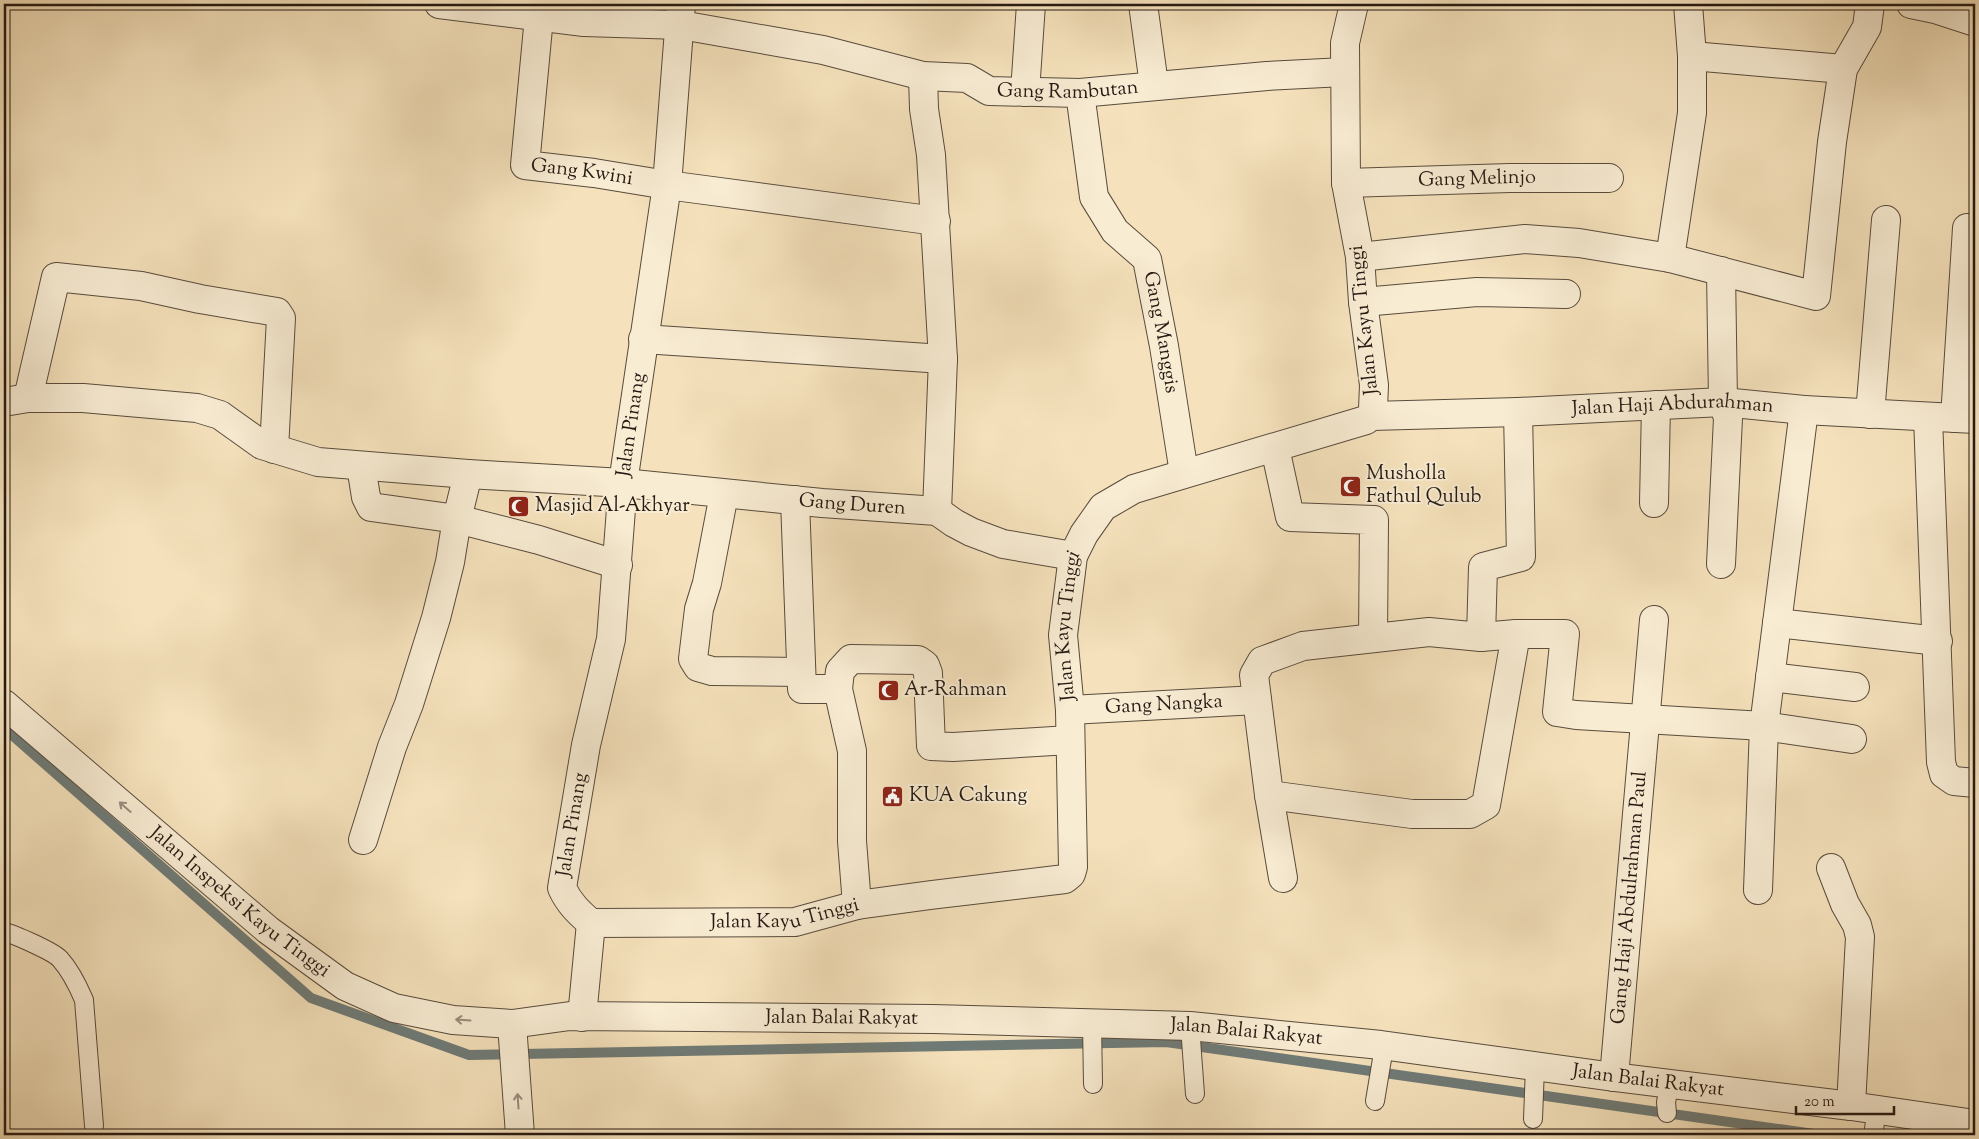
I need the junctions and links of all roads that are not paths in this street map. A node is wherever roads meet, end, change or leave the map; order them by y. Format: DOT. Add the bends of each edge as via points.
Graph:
graph roads {
  1 [pos="438,4"];
  2 [pos="1031,4"];
  3 [pos="1143,4"];
  4 [pos="1354,4"];
  5 [pos="1688,4"];
  6 [pos="1870,4"];
  7 [pos="1911,4"];
  8 [pos="681,14"];
  9 [pos="539,17"];
  10 [pos="1975,22"];
  11 [pos="1692,56"];
  12 [pos="1843,69"];
  13 [pos="1344,72"];
  14 [pos="923,76"];
  15 [pos="1154,85"];
  16 [pos="1025,92"];
  17 [pos="1080,92"];
  18 [pos="1608,178"];
  19 [pos="1346,183"];
  20 [pos="667,185"];
  21 [pos="936,220"];
  22 [pos="1886,220"];
  23 [pos="1967,228"];
  24 [pos="1360,257"];
  25 [pos="1670,258"];
  26 [pos="1721,271"];
  27 [pos="1566,294"];
  28 [pos="1363,302"];
  29 [pos="643,339"];
  30 [pos="943,359"];
  31 [pos="16,400"];
  32 [pos="1724,402"];
  33 [pos="1656,405"];
  34 [pos="1804,410"];
  35 [pos="1518,412"];
  36 [pos="1870,414"];
  37 [pos="1371,416"];
  38 [pos="1928,417"];
  39 [pos="1965,419"];
  40 [pos="1275,448"];
  41 [pos="274,449"];
  42 [pos="361,466"];
  43 [pos="1184,473"];
  44 [pos="468,474"];
  45 [pos="623,483"];
  46 [pos="724,494"];
  47 [pos="795,500"];
  48 [pos="1654,504"];
  49 [pos="937,511"];
  50 [pos="457,519"];
  51 [pos="1073,556"];
  52 [pos="1721,564"];
  53 [pos="618,565"];
  54 [pos="1654,620"];
  55 [pos="1777,623"];
  56 [pos="1516,634"];
  57 [pos="1481,637"];
  58 [pos="1373,638"];
  59 [pos="1938,641"];
  60 [pos="801,672"];
  61 [pos="1770,677"];
  62 [pos="1855,687"];
  63 [pos="838,689"];
  64 [pos="1257,700"];
  65 [pos="4,704"];
  66 [pos="1070,710"];
  67 [pos="1645,718"];
  68 [pos="1764,726"];
  69 [pos="1852,739"];
  70 [pos="1070,740"];
  71 [pos="1975,783"];
  72 [pos="1269,795"];
  73 [pos="363,840"];
  74 [pos="1831,868"];
  75 [pos="1283,878"];
  76 [pos="1758,890"];
  77 [pos="857,905"];
  78 [pos="591,923"];
  79 [pos="4,932"];
  80 [pos="582,1017"];
  81 [pos="513,1031"];
  82 [pos="1092,1031"];
  83 [pos="1191,1034"];
  84 [pos="1381,1052"];
  85 [pos="1093,1076"];
  86 [pos="1535,1077"];
  87 [pos="1614,1077"];
  88 [pos="1195,1089"];
  89 [pos="1376,1094"];
  90 [pos="1533,1114"];
  91 [pos="1868,1120"];
  92 [pos="1975,1124"];
  93 [pos="94,1126"];
  94 [pos="520,1135"];
  1 -- 9 [label="street, Gang Rambutan"];
  2 -- 16 [label="street"];
  3 -- 15 [label="street"];
  4 -- 13 [label="street, Jalan Kayu Tinggi" via="1345,43"];
  5 -- 11 [label="street"];
  6 -- 12 [label="street" via="1867,27"];
  7 -- 10 [label="street"];
  8 -- 9 [label="street, Gang Rambutan" via="584,22"];
  8 -- 14 [label="street, Gang Rambutan"];
  8 -- 20 [label="street, Jalan Pinang"];
  9 -- 20 [label="street, Gang Kwini" via="525,165"];
  11 -- 12 [label="street"];
  11 -- 25 [label="street" via="1692,113"];
  12 -- 26 [label="street" via="1816,296"];
  13 -- 15 [label="street, Gang Rambutan"];
  13 -- 19 [label="street, Jalan Kayu Tinggi"];
  14 -- 16 [label="street, Gang Rambutan" via="966,78 984,90"];
  14 -- 21 [label="street"];
  15 -- 17 [label="street, Gang Rambutan"];
  16 -- 17 [label="street, Gang Rambutan"];
  17 -- 43 [label="street, Gang Manggis" via="1094,197 1115,231 1147,259"];
  18 -- 19 [label="street, Gang Melinjo"];
  19 -- 24 [label="street, Jalan Kayu Tinggi"];
  20 -- 21 [label="street"];
  20 -- 29 [label="street, Jalan Pinang"];
  21 -- 30 [label="street"];
  22 -- 36 [label="street"];
  23 -- 39 [label="street"];
  24 -- 25 [label="street" via="1525,239 1579,243"];
  24 -- 28 [label="street, Jalan Kayu Tinggi"];
  25 -- 26 [label="street"];
  26 -- 32 [label="street"];
  27 -- 28 [label="street" via="1477,292"];
  28 -- 37 [label="street, Jalan Kayu Tinggi" via="1374,385"];
  29 -- 30 [label="street"];
  29 -- 45 [label="street, Jalan Pinang"];
  30 -- 49 [label="street"];
  31 -- 41 [label="street" via="83,398 197,408 220,415 262,445"];
  31 -- 41 [label="street" via="56,277 141,286 277,312 281,318"];
  32 -- 33 [label="street, Jalan Haji Abdurahman"];
  32 -- 34 [label="street, Jalan Haji Abdurahman"];
  32 -- 52 [label="street" via="1728,418"];
  33 -- 35 [label="street, Jalan Haji Abdurahman"];
  33 -- 48 [label="street"];
  34 -- 36 [label="street, Jalan Haji Abdurahman"];
  34 -- 55 [label="street"];
  35 -- 37 [label="street, Jalan Haji Abdurahman"];
  35 -- 57 [label="street" via="1521,557 1483,567"];
  36 -- 38 [label="street, Jalan Haji Abdurahman"];
  37 -- 40 [label="street, Jalan Kayu Tinggi"];
  38 -- 39 [label="street, Jalan Haji Abdurahman"];
  38 -- 59 [label="street"];
  40 -- 43 [label="street, Jalan Kayu Tinggi"];
  40 -- 58 [label="street" via="1290,517 1374,520"];
  41 -- 42 [label="street" via="318,462"];
  42 -- 44 [label="street"];
  42 -- 50 [label="street" via="371,507"];
  43 -- 51 [label="street, Jalan Kayu Tinggi" via="1134,489 1103,506"];
  44 -- 45 [label="street"];
  44 -- 50 [label="street"];
  45 -- 46 [label="street, Gang Duren"];
  45 -- 53 [label="street, Jalan Pinang"];
  46 -- 47 [label="street, Gang Duren"];
  46 -- 60 [label="street" via="699,609 692,659 698,667 712,672"];
  47 -- 49 [label="street, Gang Duren"];
  47 -- 60 [label="street"];
  49 -- 51 [label="street" via="971,532 1003,544"];
  50 -- 53 [label="street"];
  50 -- 73 [label="street" via="436,618"];
  51 -- 66 [label="street, Jalan Kayu Tinggi" via="1063,635"];
  53 -- 78 [label="street, Jalan Pinang" via="611,639 586,744 562,888 577,911"];
  54 -- 67 [label="street, Gang Haji Abdulrahman Paul"];
  55 -- 59 [label="street"];
  55 -- 61 [label="street"];
  56 -- 57 [label="street"];
  56 -- 67 [label="street" via="1564,634 1557,712"];
  56 -- 72 [label="street" via="1486,805 1470,814 1412,814"];
  57 -- 58 [label="street" via="1429,632"];
  58 -- 64 [label="street" via="1304,646 1262,662 1254,675"];
  59 -- 71 [label="street" via="1944,774 1954,781"];
  60 -- 63 [label="street" via="802,689"];
  61 -- 62 [label="street"];
  61 -- 68 [label="street"];
  63 -- 70 [label="street" via="840,671 851,659 918,660 928,673 931,746"];
  63 -- 77 [label="street" via="852,751 852,840"];
  64 -- 66 [label="street, Gang Nangka"];
  64 -- 72 [label="street"];
  81 -- 65 [label="street, Jalan Inspeksi Kayu Tinggi, one-way" via="394,1008 345,986 268,930"];
  66 -- 70 [label="street, Jalan Kayu Tinggi"];
  67 -- 68 [label="street"];
  67 -- 87 [label="street, Gang Haji Abdulrahman Paul"];
  68 -- 69 [label="street"];
  68 -- 76 [label="street"];
  70 -- 77 [label="street, Jalan Kayu Tinggi" via="1073,867 1066,879"];
  72 -- 75 [label="street"];
  74 -- 91 [label="street" via="1860,937"];
  77 -- 78 [label="street, Jalan Kayu Tinggi" via="795,922"];
  78 -- 80 [label="street"];
  79 -- 93 [label="lane" via="59,957 78,987 84,1000"];
  80 -- 81 [label="street, Jalan Balai Rakyat" via="570,1016"];
  80 -- 82 [label="street, Jalan Balai Rakyat" via="804,1017"];
  94 -- 81 [label="street, one-way"];
  82 -- 83 [label="street, Jalan Balai Rakyat"];
  82 -- 85 [label="lane"];
  83 -- 84 [label="street, Jalan Balai Rakyat"];
  83 -- 88 [label="lane"];
  84 -- 86 [label="street, Jalan Balai Rakyat"];
  84 -- 89 [label="lane"];
  86 -- 87 [label="street, Jalan Balai Rakyat"];
  86 -- 90 [label="lane"];
  87 -- 91 [label="street, Jalan Balai Rakyat" via="1668,1099"];
  91 -- 92 [label="street, Jalan Balai Rakyat"];
}
